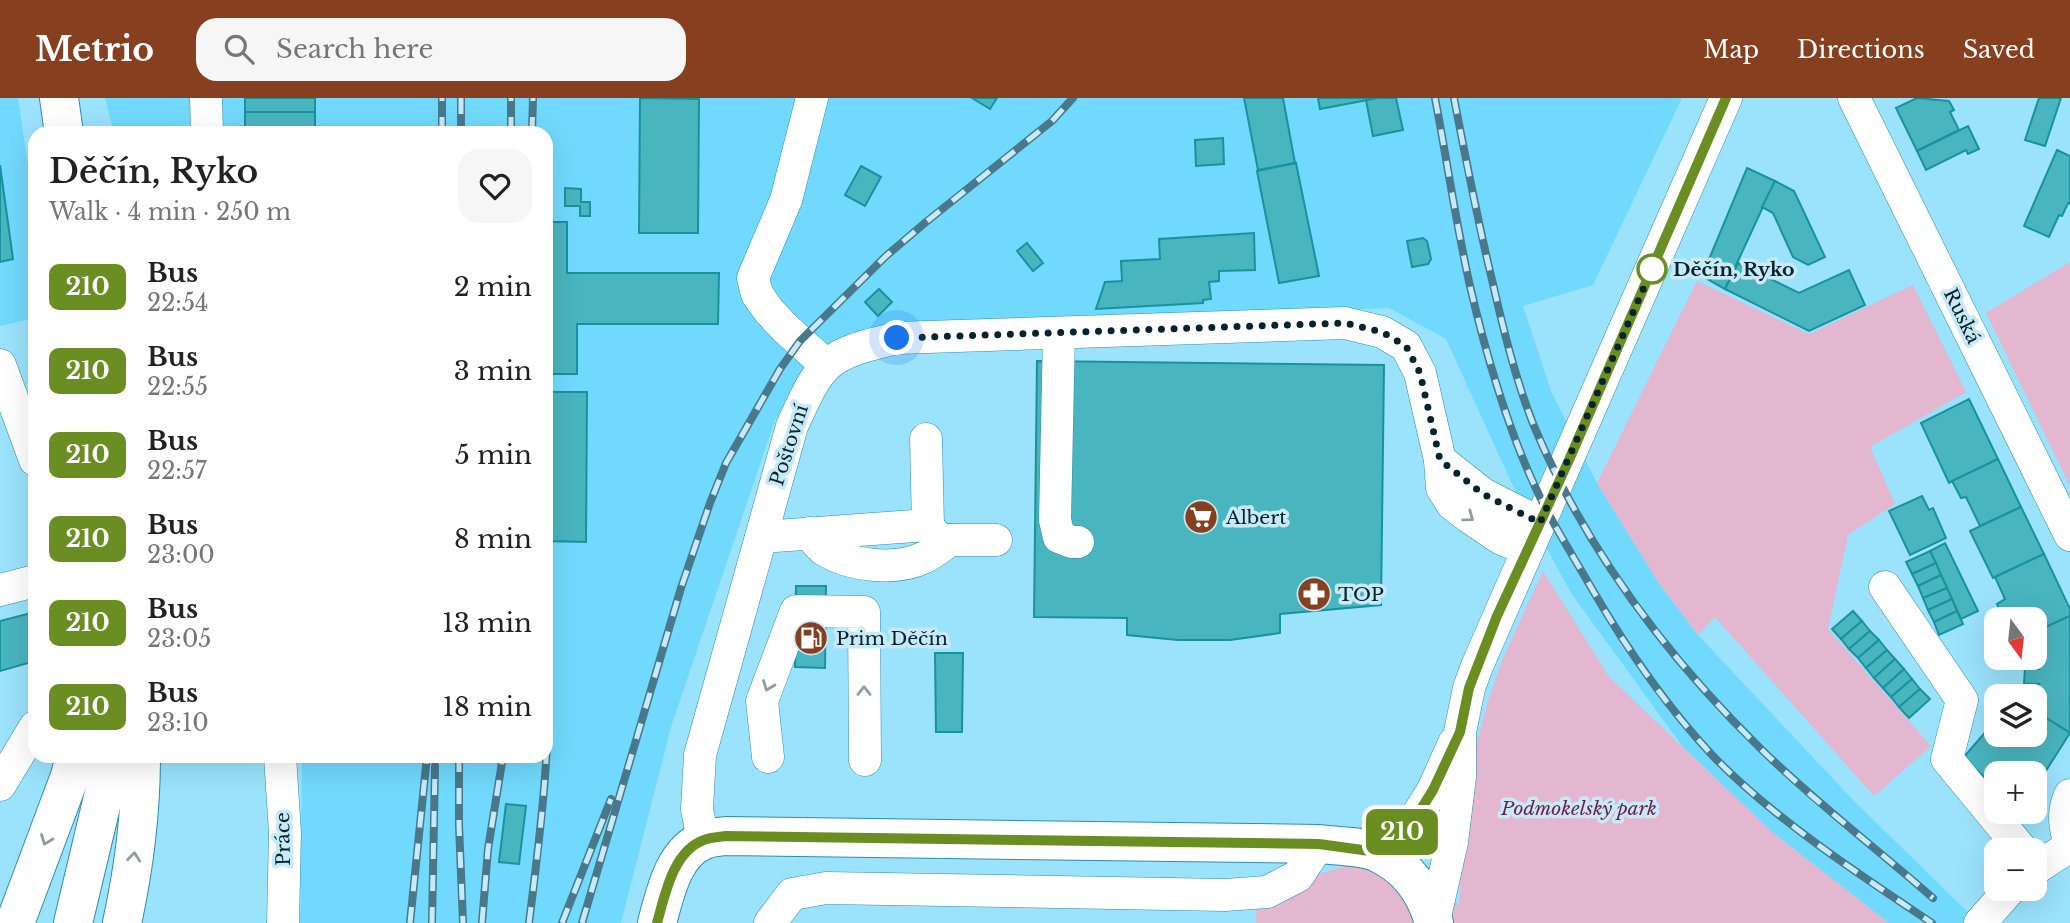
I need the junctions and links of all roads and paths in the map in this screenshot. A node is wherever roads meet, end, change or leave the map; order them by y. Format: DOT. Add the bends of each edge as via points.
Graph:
graph roads {
  1 [pos="59,98"];
  2 [pos="206,98"];
  3 [pos="812,98"];
  4 [pos="1726,98"];
  5 [pos="1854,98"];
  6 [pos="63,126"];
  7 [pos="207,126"];
  8 [pos="1059,333"];
  9 [pos="0,365"];
  10 [pos="826,365"];
  11 [pos="926,439"];
  12 [pos="28,441"];
  13 [pos="939,533"];
  14 [pos="2070,535"];
  15 [pos="761,537"];
  16 [pos="1534,537"];
  17 [pos="996,540"];
  18 [pos="1078,542"];
  19 [pos="28,583"];
  20 [pos="1885,587"];
  21 [pos="0,590"];
  22 [pos="1460,732"];
  23 [pos="28,739"];
  24 [pos="768,757"];
  25 [pos="865,760"];
  26 [pos="73,763"];
  27 [pos="107,763"];
  28 [pos="141,763"];
  29 [pos="280,763"];
  30 [pos="0,785"];
  31 [pos="2070,795"];
  32 [pos="2011,838"];
  33 [pos="703,840"];
  34 [pos="1319,844"];
  35 [pos="2070,846"];
  36 [pos="1377,852"];
  37 [pos="2047,857"];
  38 [pos="1999,901"];
  39 [pos="1434,922"];
  40 [pos="15,923"];
  41 [pos="73,923"];
  42 [pos="122,923"];
  43 [pos="283,923"];
  44 [pos="657,923"];
  45 [pos="770,923"];
  46 [pos="1980,923"];
  1 -- 6 [label="main road"];
  2 -- 7 [label="street"];
  3 -- 10 [label="street" via="786,200 753,278 769,312"];
  4 -- 16 [label="street"];
  5 -- 14 [label="street, Ruská"];
  8 -- 10 [label="street, Poštovní" via="897,338 851,350"];
  8 -- 16 [label="street, Poštovní" via="1345,323 1382,332 1406,346 1420,373 1442,488 1452,504 1500,538"];
  8 -- 18 [label="street" via="1055,520 1059,537"];
  9 -- 12 [label="street"];
  10 -- 15 [label="street, Poštovní" via="812,382 792,426"];
  11 -- 13 [label="street"];
  13 -- 15 [label="street"];
  13 -- 17 [label="street"];
  15 -- 33 [label="street, Poštovní" via="700,755 697,809"];
  16 -- 22 [label="street" via="1477,666"];
  19 -- 21 [label="street"];
  20 -- 32 [label="street" via="1962,700 1947,759"];
  22 -- 36 [label="street" via="1416,817"];
  22 -- 39 [label="street" via="1452,842"];
  23 -- 30 [label="street"];
  25 -- 24 [label="street, one-way" via="864,612 796,611 762,701"];
  26 -- 40 [label="main road, one-way"];
  27 -- 41 [label="main road"];
  42 -- 28 [label="main road, one-way" via="132,875"];
  29 -- 43 [label="street, Práce"];
  31 -- 35 [label="street" via="2064,825"];
  33 -- 34 [label="main road" via="726,836"];
  33 -- 44 [label="main road" via="677,865"];
  34 -- 36 [label="main road"];
  34 -- 45 [label="street" via="1298,876 1266,892 827,888 792,894"];
  35 -- 37 [label="street"];
  36 -- 39 [label="main road" via="1422,890"];
  38 -- 46 [label="street"];
}
